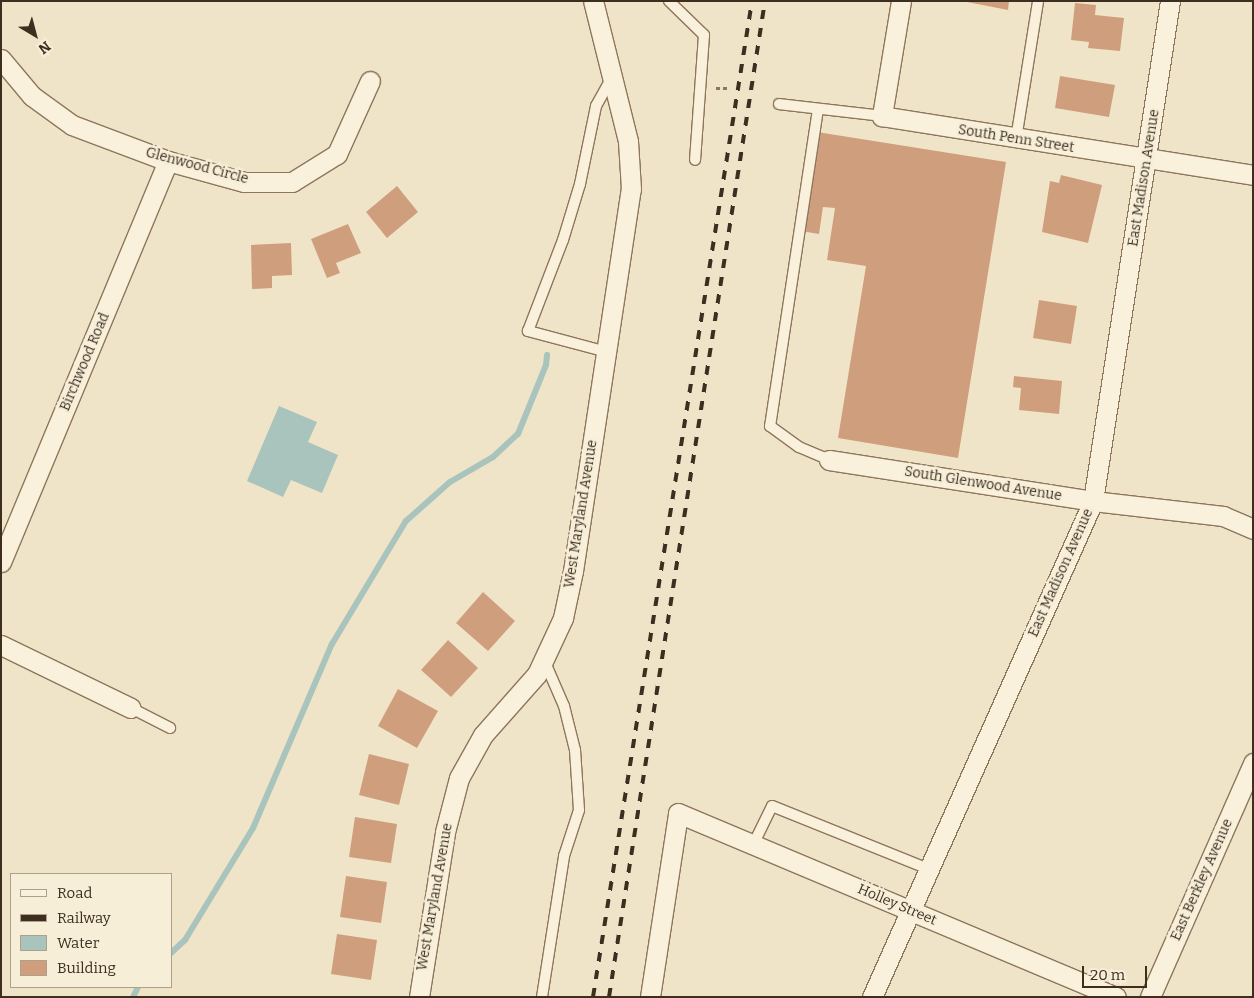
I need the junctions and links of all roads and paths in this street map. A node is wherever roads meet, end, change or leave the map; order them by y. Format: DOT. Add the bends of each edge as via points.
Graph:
graph roads {
  1 [pos="593,1"];
  2 [pos="669,1"];
  3 [pos="901,1"];
  4 [pos="1038,1"];
  5 [pos="1170,1"];
  6 [pos="1,59"];
  7 [pos="611,79"];
  8 [pos="370,81"];
  9 [pos="779,104"];
  10 [pos="818,109"];
  11 [pos="882,116"];
  12 [pos="1016,139"];
  13 [pos="695,160"];
  14 [pos="1147,160"];
  15 [pos="168,161"];
  16 [pos="1253,175"];
  17 [pos="607,352"];
  18 [pos="830,460"];
  19 [pos="1093,501"];
  20 [pos="1253,529"];
  21 [pos="1,562"];
  22 [pos="1,646"];
  23 [pos="544,659"];
  24 [pos="131,708"];
  25 [pos="170,728"];
  26 [pos="1253,763"];
  27 [pos="753,844"];
  28 [pos="929,869"];
  29 [pos="910,911"];
  30 [pos="419,997"];
  31 [pos="542,997"];
  32 [pos="650,997"];
  33 [pos="872,997"];
  34 [pos="1116,997"];
  35 [pos="1150,997"];
  1 -- 7 [label="street, West Maryland Avenue"];
  2 -- 13 [label="lane" via="704,35"];
  3 -- 11 [label="street"];
  4 -- 12 [label="lane"];
  5 -- 14 [label="street, East Madison Avenue"];
  6 -- 15 [label="street, Glenwood Circle" via="32,96 72,126"];
  7 -- 17 [label="street, West Maryland Avenue" via="628,141 631,190"];
  7 -- 17 [label="lane" via="596,106 580,184 563,240 528,331"];
  8 -- 15 [label="street, Glenwood Circle" via="337,154 292,182 244,182"];
  9 -- 10 [label="lane, South Penn Street"];
  10 -- 11 [label="lane, South Penn Street"];
  10 -- 18 [label="lane" via="770,426 799,446"];
  11 -- 12 [label="street, South Penn Street"];
  12 -- 14 [label="street, South Penn Street"];
  14 -- 16 [label="street, South Penn Street"];
  14 -- 19 [label="street, East Madison Avenue"];
  15 -- 21 [label="street, Birchwood Road"];
  17 -- 23 [label="street, West Maryland Avenue" via="573,571 563,618"];
  18 -- 19 [label="street, South Glenwood Avenue"];
  19 -- 20 [label="street, South Glenwood Avenue" via="1223,516"];
  19 -- 28 [label="street, East Madison Avenue"];
  22 -- 24 [label="street"];
  23 -- 30 [label="street, West Maryland Avenue" via="537,674 484,735 459,778 446,832"];
  23 -- 31 [label="lane" via="564,706 575,750 579,810 564,856"];
  24 -- 25 [label="lane"];
  26 -- 35 [label="street, East Berkley Avenue"];
  27 -- 28 [label="lane" via="772,806"];
  27 -- 29 [label="street, Holley Street"];
  27 -- 32 [label="street, Holley Street" via="678,813"];
  28 -- 29 [label="street, East Madison Avenue"];
  29 -- 33 [label="street, East Madison Avenue"];
  29 -- 34 [label="street, Holley Street"];
}
